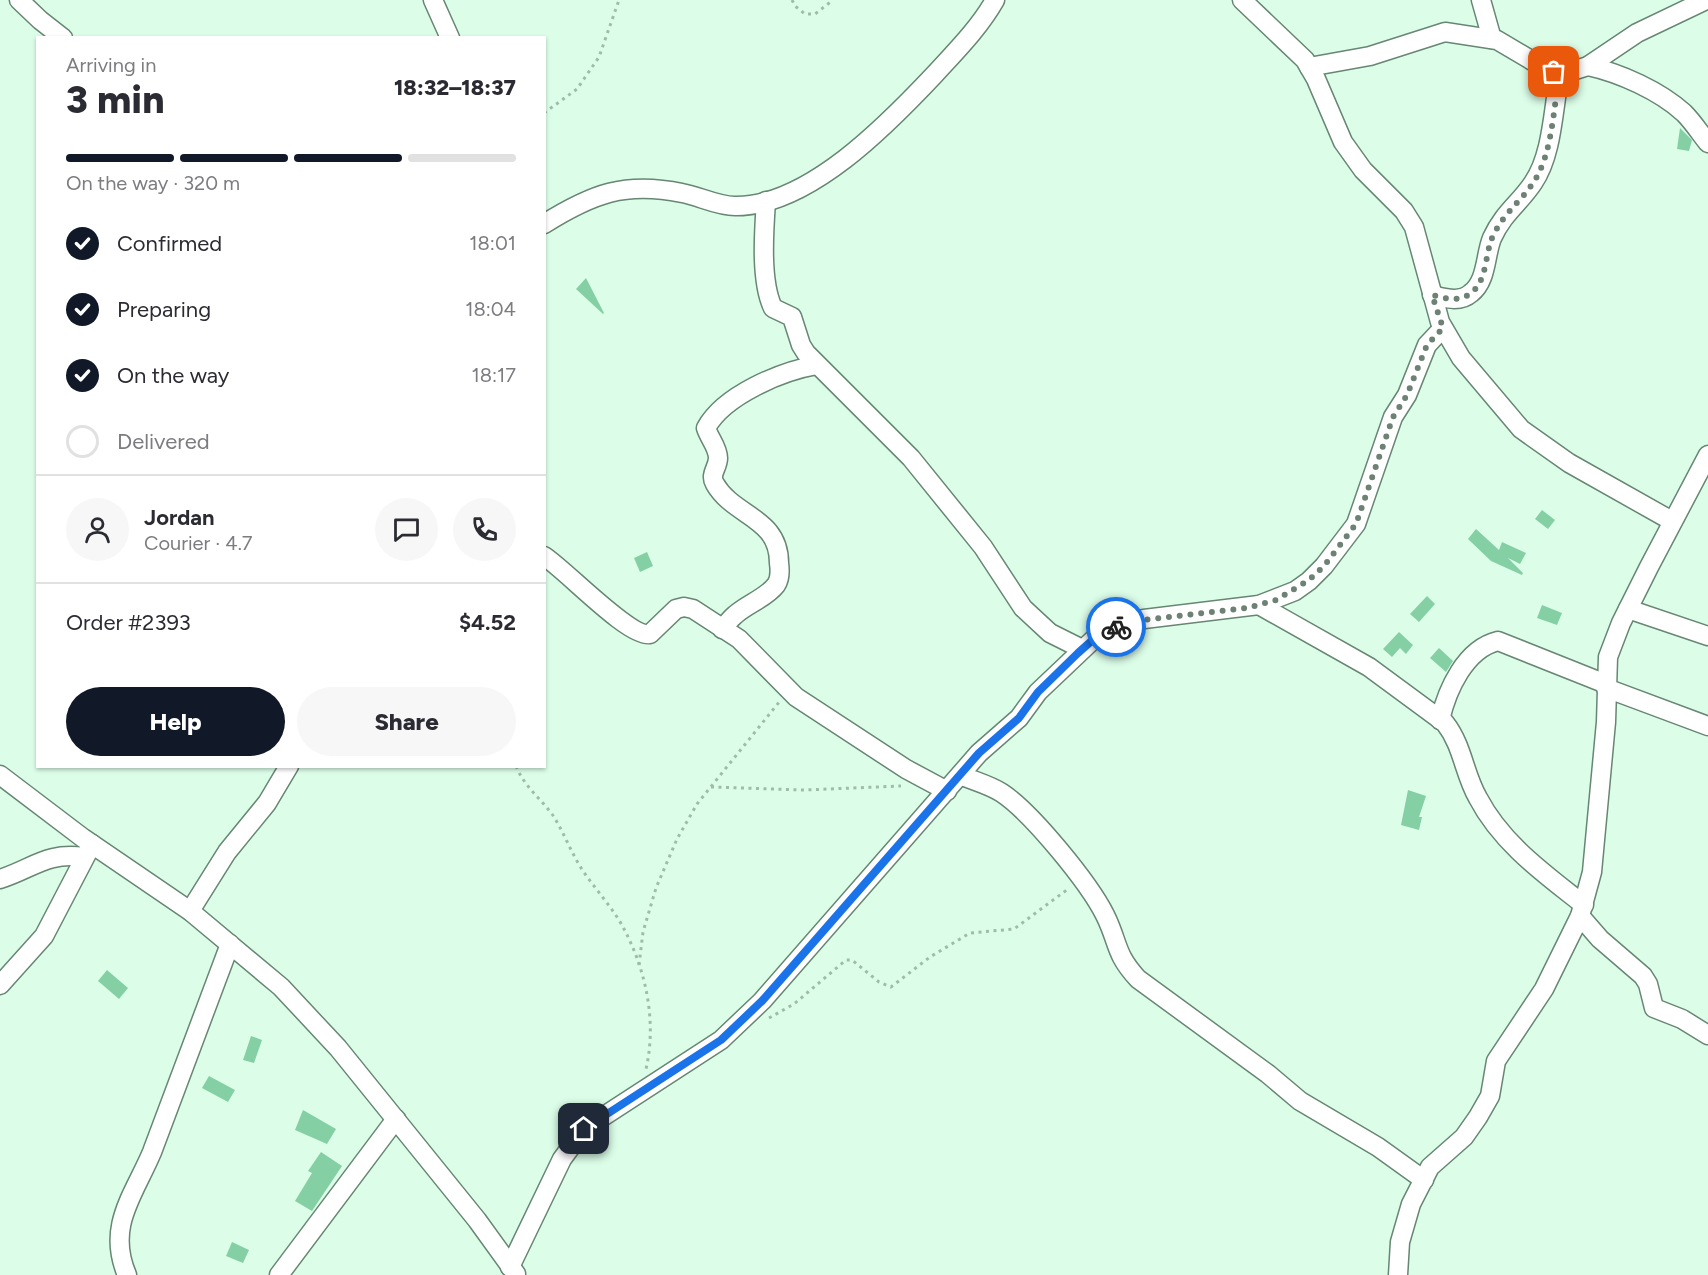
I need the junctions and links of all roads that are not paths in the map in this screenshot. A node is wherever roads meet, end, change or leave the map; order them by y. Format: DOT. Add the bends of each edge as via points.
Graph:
graph roads {
  1 [pos="19,0"];
  2 [pos="433,0"];
  3 [pos="995,0"];
  4 [pos="1242,0"];
  5 [pos="1480,0"];
  6 [pos="1706,0"];
  7 [pos="60,36"];
  8 [pos="449,36"];
  9 [pos="1492,39"];
  10 [pos="1588,66"];
  11 [pos="1310,68"];
  12 [pos="1560,73"];
  13 [pos="1708,143"];
  14 [pos="766,201"];
  15 [pos="546,223"];
  16 [pos="1432,295"];
  17 [pos="1443,328"];
  18 [pos="817,364"];
  19 [pos="1708,455"];
  20 [pos="1672,521"];
  21 [pos="546,557"];
  22 [pos="1259,605"];
  23 [pos="1628,609"];
  24 [pos="723,629"];
  25 [pos="1708,636"];
  26 [pos="1082,649"];
  27 [pos="1606,686"];
  28 [pos="1440,720"];
  29 [pos="1708,726"];
  30 [pos="288,768"];
  31 [pos="0,775"];
  32 [pos="960,775"];
  33 [pos="947,791"];
  34 [pos="88,851"];
  35 [pos="0,879"];
  36 [pos="190,910"];
  37 [pos="1582,911"];
  38 [pos="231,945"];
  39 [pos="0,985"];
  40 [pos="1708,1035"];
  41 [pos="396,1119"];
  42 [pos="1424,1180"];
  43 [pos="513,1271"];
  44 [pos="127,1275"];
  45 [pos="279,1275"];
  46 [pos="1398,1275"];
  1 -- 7 [label="street"];
  2 -- 8 [label="street"];
  3 -- 14 [label="street" via="982,23 893,119 832,169"];
  4 -- 11 [label="street"];
  5 -- 9 [label="street"];
  6 -- 10 [label="street" via="1637,33"];
  9 -- 11 [label="street" via="1445,32 1370,56"];
  9 -- 12 [label="street"];
  10 -- 12 [label="street"];
  10 -- 13 [label="street" via="1618,73 1677,108"];
  11 -- 16 [label="street" via="1343,142 1414,227"];
  12 -- 16 [label="street" via="1544,164 1532,185 1501,220 1476,289 1454,299"];
  14 -- 15 [label="street" via="732,206 657,189 605,192 585,199"];
  14 -- 18 [label="street" via="763,248 769,300 773,308 792,317 801,345"];
  16 -- 17 [label="street"];
  17 -- 20 [label="street" via="1461,358 1521,429 1569,463"];
  17 -- 22 [label="street" via="1427,345 1407,395 1393,417 1356,524 1309,580 1295,591"];
  18 -- 24 [label="street" via="756,385 705,428 717,453 714,482 722,494 766,528 779,548 779,579 775,586 735,615"];
  18 -- 26 [label="street" via="911,458 983,547 1023,608 1050,633"];
  19 -- 20 [label="street"];
  20 -- 23 [label="street"];
  21 -- 24 [label="street" via="637,633 650,634 668,615 684,607"];
  22 -- 26 [label="street" via="1118,626"];
  22 -- 28 [label="street" via="1369,667"];
  23 -- 25 [label="street"];
  23 -- 27 [label="street" via="1608,657"];
  24 -- 33 [label="street" via="739,639 789,690 833,724"];
  26 -- 32 [label="street"];
  27 -- 28 [label="street" via="1498,641 1481,648 1467,662 1445,699"];
  27 -- 29 [label="street"];
  27 -- 37 [label="street" via="1592,872"];
  28 -- 37 [label="street" via="1455,735 1469,781 1490,820"];
  30 -- 36 [label="street"];
  31 -- 34 [label="street"];
  32 -- 33 [label="street"];
  32 -- 42 [label="street" via="1000,792 1024,810 1106,916 1122,962 1138,979 1300,1101"];
  33 -- 43 [label="street" via="762,1001 721,1040 584,1129 562,1159"];
  34 -- 35 [label="street" via="41,861"];
  34 -- 36 [label="street"];
  34 -- 39 [label="street" via="44,936"];
  36 -- 38 [label="street"];
  37 -- 40 [label="street" via="1600,939 1643,976 1654,1008"];
  37 -- 42 [label="street" via="1544,989 1496,1061 1490,1096 1478,1117 1464,1137 1430,1167"];
  38 -- 41 [label="street" via="281,987"];
  38 -- 44 [label="street" via="152,1152 126,1203 119,1257"];
  41 -- 43 [label="street"];
  41 -- 45 [label="street"];
  42 -- 46 [label="street" via="1411,1204 1400,1242"];
}
